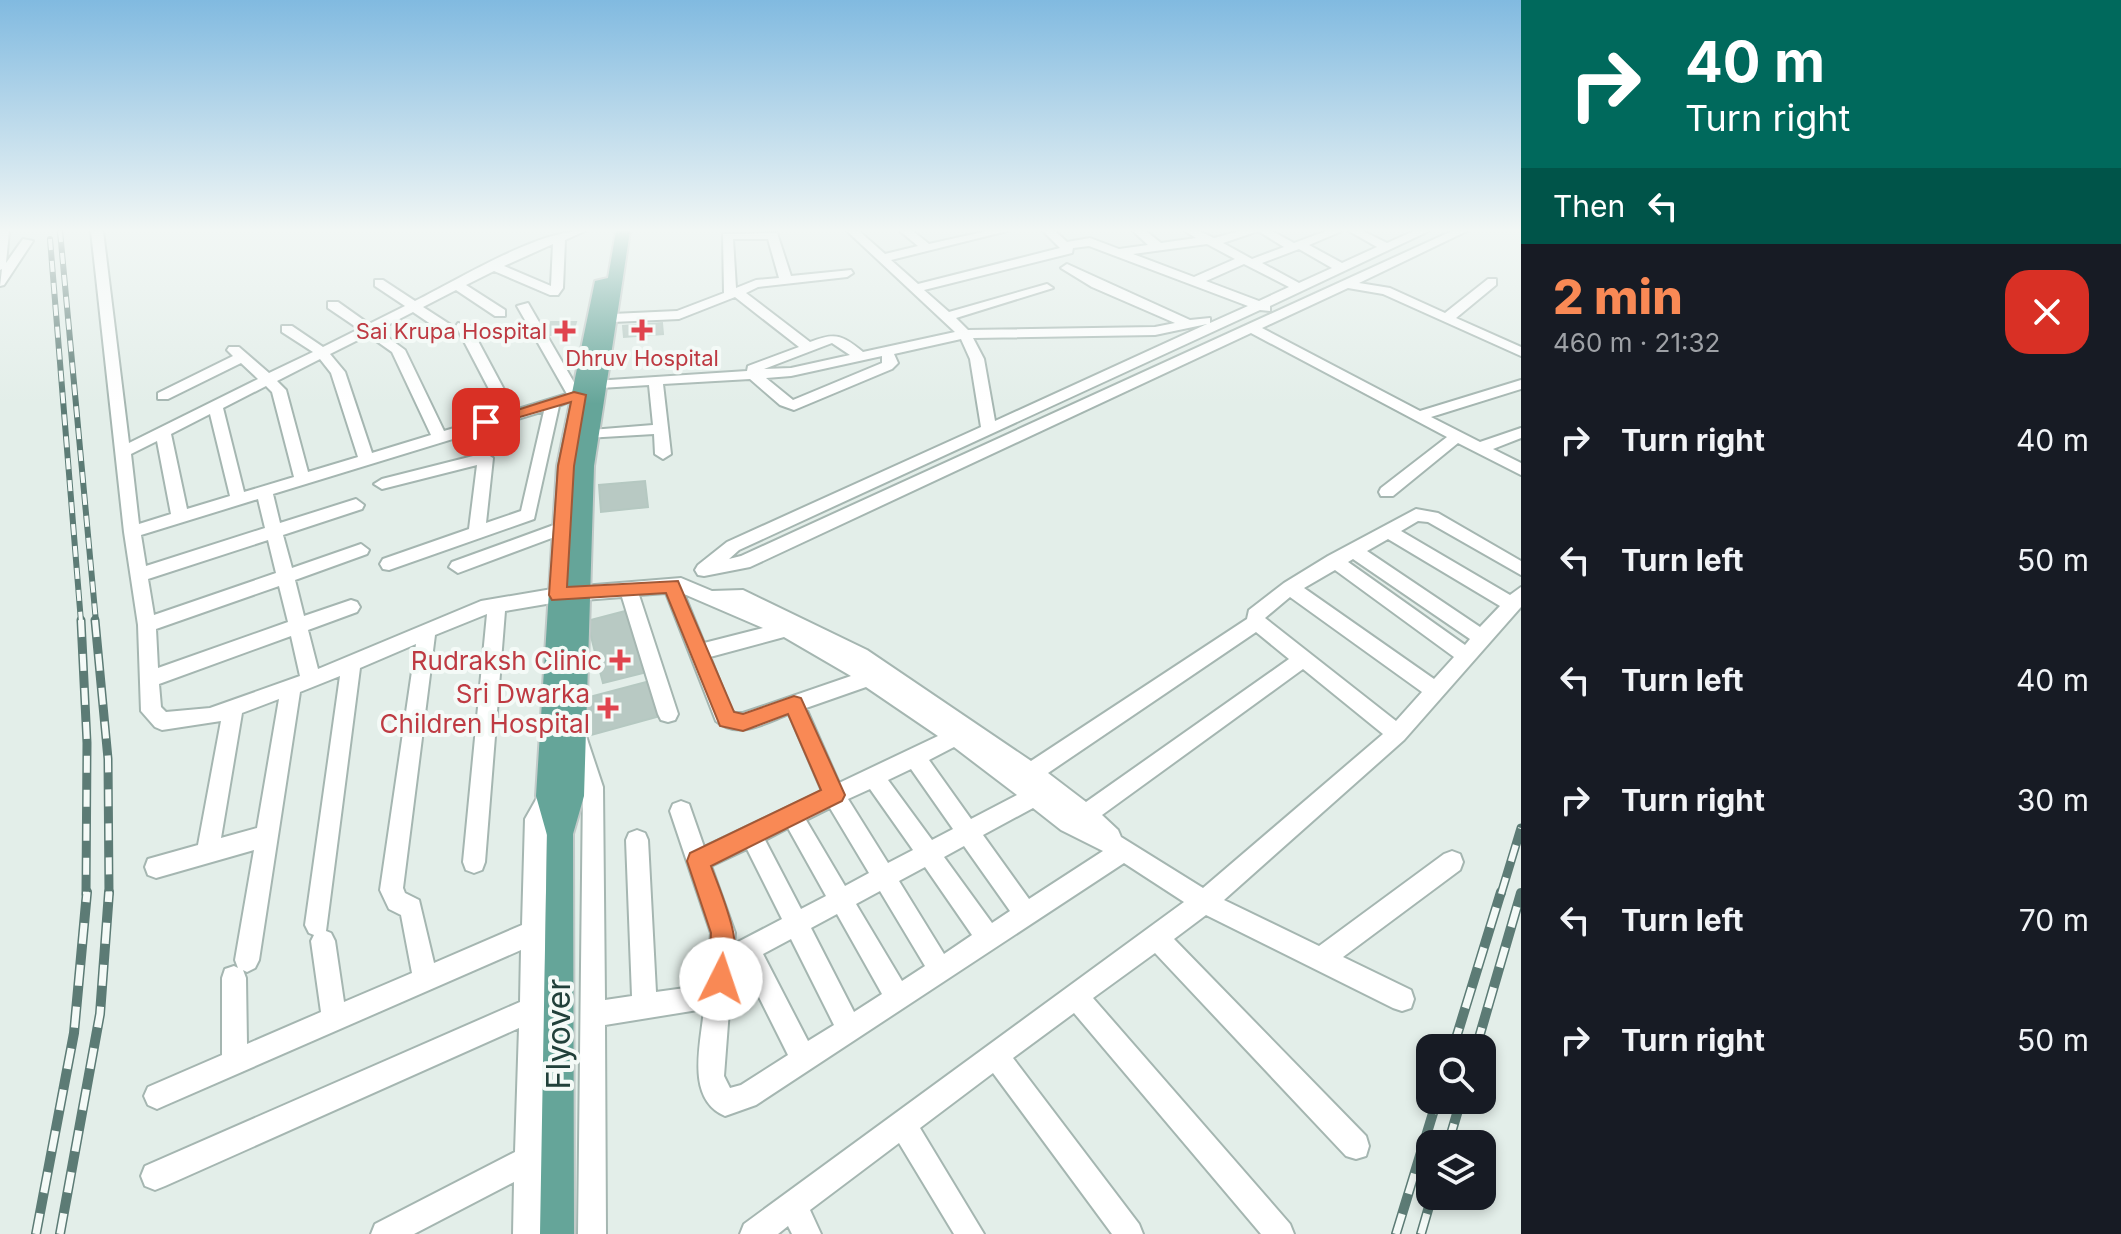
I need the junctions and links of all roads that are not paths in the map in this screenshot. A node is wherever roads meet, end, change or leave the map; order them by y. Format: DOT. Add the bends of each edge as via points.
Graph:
graph roads {
  1 [pos="916,288"];
  2 [pos="104,289"];
  3 [pos="388,289"];
  4 [pos="450,289"];
  5 [pos="463,289"];
  6 [pos="601,289"];
  7 [pos="616,289"];
  8 [pos="733,289"];
  9 [pos="745,289"];
  10 [pos="1045,289"];
  11 [pos="1099,289"];
  12 [pos="1191,289"];
  13 [pos="1216,289"];
  14 [pos="1298,289"];
  15 [pos="1338,289"];
  16 [pos="1379,289"];
  17 [pos="1484,289"];
  18 [pos="734,293"];
  19 [pos="1185,295"];
  20 [pos="333,305"];
  21 [pos="1261,305"];
  22 [pos="414,306"];
  23 [pos="523,306"];
  24 [pos="500,313"];
  25 [pos="1281,316"];
  26 [pos="946,317"];
  27 [pos="1228,317"];
  28 [pos="612,318"];
  29 [pos="1447,318"];
  30 [pos="1188,324"];
  31 [pos="368,328"];
  32 [pos="287,329"];
  33 [pos="1253,329"];
  34 [pos="965,334"];
  35 [pos="808,347"];
  36 [pos="1519,348"];
  37 [pos="322,352"];
  38 [pos="887,353"];
  39 [pos="862,358"];
  40 [pos="754,375"];
  41 [pos="735,376"];
  42 [pos="269,378"];
  43 [pos="656,381"];
  44 [pos="1521,384"];
  45 [pos="584,390"];
  46 [pos="163,396"];
  47 [pos="553,402"];
  48 [pos="215,404"];
  49 [pos="510,414"];
  50 [pos="1418,416"];
  51 [pos="660,429"];
  52 [pos="989,430"];
  53 [pos="163,431"];
  54 [pos="1521,433"];
  55 [pos="591,435"];
  56 [pos="1458,436"];
  57 [pos="439,437"];
  58 [pos="1479,448"];
  59 [pos="123,452"];
  60 [pos="663,454"];
  61 [pos="366,458"];
  62 [pos="1521,470"];
  63 [pos="302,478"];
  64 [pos="382,484"];
  65 [pos="264,490"];
  66 [pos="1387,492"];
  67 [pos="238,498"];
  68 [pos="356,505"];
  69 [pos="180,517"];
  70 [pos="562,528"];
  71 [pos="274,531"];
  72 [pos="1388,531"];
  73 [pos="132,532"];
  74 [pos="477,535"];
  75 [pos="361,550"];
  76 [pos="1354,551"];
  77 [pos="1334,561"];
  78 [pos="389,564"];
  79 [pos="458,567"];
  80 [pos="1521,569"];
  81 [pos="704,570"];
  82 [pos="140,575"];
  83 [pos="285,577"];
  84 [pos="676,585"];
  85 [pos="1290,588"];
  86 [pos="629,590"];
  87 [pos="581,593"];
  88 [pos="558,595"];
  89 [pos="712,598"];
  90 [pos="1517,599"];
  91 [pos="497,604"];
  92 [pos="351,607"];
  93 [pos="1257,622"];
  94 [pos="147,625"];
  95 [pos="297,626"];
  96 [pos="427,630"];
  97 [pos="784,630"];
  98 [pos="1475,647"];
  99 [pos="699,652"];
  100 [pos="1303,659"];
  101 [pos="351,662"];
  102 [pos="871,677"];
  103 [pos="150,679"];
  104 [pos="301,683"];
  105 [pos="1437,692"];
  106 [pos="794,704"];
  107 [pos="233,708"];
  108 [pos="668,714"];
  109 [pos="573,720"];
  110 [pos="1397,734"];
  111 [pos="956,737"];
  112 [pos="914,756"];
  113 [pos="1031,773"];
  114 [pos="873,776"];
  115 [pos="834,795"];
  116 [pos="549,796"];
  117 [pos="1034,797"];
  118 [pos="681,811"];
  119 [pos="1086,814"];
  120 [pos="792,815"];
  121 [pos="968,831"];
  122 [pos="751,835"];
  123 [pos="266,836"];
  124 [pos="637,840"];
  125 [pos="560,844"];
  126 [pos="208,850"];
  127 [pos="1124,850"];
  128 [pos="927,853"];
  129 [pos="698,861"];
  130 [pos="474,862"];
  131 [pos="1452,862"];
  132 [pos="156,867"];
  133 [pos="883,876"];
  134 [pos="841,899"];
  135 [pos="1204,902"];
  136 [pos="1026,915"];
  137 [pos="794,924"];
  138 [pos="532,933"];
  139 [pos="1157,938"];
  140 [pos="989,939"];
  141 [pos="748,950"];
  142 [pos="1320,960"];
  143 [pos="723,963"];
  144 [pos="941,971"];
  145 [pos="425,979"];
  146 [pos="719,995"];
  147 [pos="1076,997"];
  148 [pos="898,998"];
  149 [pos="1402,999"];
  150 [pos="645,1006"];
  151 [pos="531,1010"];
  152 [pos="593,1014"];
  153 [pos="334,1019"];
  154 [pos="850,1030"];
  155 [pos="996,1056"];
  156 [pos="804,1060"];
  157 [pos="235,1062"];
  158 [pos="157,1096"];
  159 [pos="903,1125"];
  160 [pos="1356,1146"];
  161 [pos="528,1160"];
  162 [pos="155,1176"];
  163 [pos="792,1206"];
  164 [pos="385,1234"];
  165 [pos="527,1234"];
  166 [pos="557,1234"];
  167 [pos="592,1234"];
  168 [pos="754,1234"];
  169 [pos="807,1234"];
  170 [pos="970,1234"];
  171 [pos="1129,1234"];
  172 [pos="1280,1234"];
  1 -- 26 [label="street"];
  2 -- 59 [label="street"];
  3 -- 22 [label="street"];
  4 -- 22 [label="street"];
  5 -- 24 [label="street"];
  6 -- 45 [label="main road"];
  7 -- 28 [label="main road"];
  8 -- 18 [label="street"];
  9 -- 18 [label="street"];
  10 -- 26 [label="street"];
  11 -- 30 [label="street"];
  12 -- 19 [label="street"];
  13 -- 21 [label="street"];
  14 -- 21 [label="street"];
  15 -- 25 [label="street"];
  16 -- 29 [label="street"];
  17 -- 29 [label="street"];
  18 -- 28 [label="street" via="679,315"];
  18 -- 35 [label="street"];
  20 -- 31 [label="street"];
  21 -- 25 [label="street"];
  21 -- 27 [label="street"];
  22 -- 31 [label="street"];
  22 -- 49 [label="street" via="456,328"];
  23 -- 45 [label="street"];
  25 -- 33 [label="street"];
  26 -- 34 [label="street"];
  27 -- 30 [label="street"];
  27 -- 52 [label="street"];
  28 -- 45 [label="main road"];
  29 -- 36 [label="street"];
  30 -- 34 [label="street" via="1155,331"];
  31 -- 37 [label="street"];
  31 -- 57 [label="street" via="398,350"];
  32 -- 37 [label="street"];
  33 -- 50 [label="street"];
  33 -- 81 [label="street" via="744,562"];
  34 -- 38 [label="street"];
  34 -- 52 [label="street" via="977,359"];
  35 -- 39 [label="street" via="835,340"];
  35 -- 41 [label="street"];
  37 -- 42 [label="street"];
  37 -- 61 [label="street" via="340,376"];
  38 -- 39 [label="street"];
  38 -- 40 [label="street" via="887,366 794,405"];
  39 -- 40 [label="street"];
  40 -- 41 [label="street"];
  41 -- 43 [label="street"];
  42 -- 46 [label="street" via="238,353"];
  42 -- 48 [label="street"];
  42 -- 63 [label="street" via="281,394"];
  43 -- 45 [label="street"];
  43 -- 51 [label="street"];
  44 -- 50 [label="street"];
  45 -- 47 [label="street"];
  45 -- 55 [label="main road"];
  45 -- 70 [label="main road" via="566,466"];
  47 -- 49 [label="street"];
  47 -- 74 [label="street" via="530,512"];
  48 -- 53 [label="street"];
  48 -- 67 [label="street"];
  49 -- 57 [label="street"];
  50 -- 56 [label="street"];
  51 -- 55 [label="street"];
  51 -- 60 [label="street"];
  52 -- 81 [label="street" via="733,546"];
  53 -- 59 [label="street"];
  53 -- 69 [label="street"];
  54 -- 58 [label="street"];
  55 -- 87 [label="main road" via="585,466"];
  56 -- 58 [label="street"];
  56 -- 66 [label="street"];
  57 -- 61 [label="street"];
  58 -- 62 [label="street"];
  59 -- 73 [label="street"];
  61 -- 63 [label="street"];
  63 -- 65 [label="street"];
  64 -- 74 [label="street" via="485,458"];
  65 -- 67 [label="street"];
  65 -- 71 [label="street"];
  67 -- 69 [label="street"];
  68 -- 71 [label="street"];
  69 -- 73 [label="street"];
  70 -- 79 [label="street"];
  70 -- 88 [label="main road"];
  71 -- 82 [label="street"];
  71 -- 83 [label="street"];
  72 -- 76 [label="street"];
  72 -- 80 [label="street" via="1426,515"];
  72 -- 90 [label="street"];
  73 -- 82 [label="street"];
  74 -- 78 [label="street"];
  75 -- 83 [label="street"];
  76 -- 77 [label="street"];
  76 -- 98 [label="street"];
  77 -- 85 [label="street"];
  77 -- 98 [label="street"];
  81 -- 84 [label="street"];
  82 -- 94 [label="street"];
  83 -- 94 [label="street"];
  83 -- 95 [label="street"];
  84 -- 86 [label="street"];
  84 -- 89 [label="street"];
  84 -- 99 [label="street"];
  85 -- 93 [label="street" via="1257,612"];
  85 -- 105 [label="street"];
  86 -- 87 [label="street"];
  86 -- 108 [label="street"];
  87 -- 88 [label="street"];
  87 -- 109 [label="main road"];
  88 -- 91 [label="street"];
  88 -- 116 [label="main road"];
  89 -- 97 [label="street"];
  89 -- 113 [label="street" via="737,595 830,638 901,680"];
  90 -- 98 [label="street"];
  91 -- 96 [label="street"];
  91 -- 130 [label="street"];
  92 -- 95 [label="street"];
  93 -- 100 [label="street"];
  93 -- 113 [label="street"];
  94 -- 103 [label="street"];
  95 -- 103 [label="street"];
  95 -- 104 [label="street"];
  96 -- 101 [label="street"];
  96 -- 145 [label="street" via="391,890 397,901 411,908"];
  97 -- 99 [label="street"];
  97 -- 102 [label="street"];
  98 -- 105 [label="street"];
  99 -- 106 [label="street" via="723,715 731,722"];
  100 -- 110 [label="street"];
  100 -- 119 [label="street"];
  101 -- 104 [label="street"];
  101 -- 153 [label="street" via="320,933"];
  102 -- 106 [label="street"];
  102 -- 111 [label="street"];
  103 -- 107 [label="street" via="151,711 162,721"];
  104 -- 107 [label="street"];
  104 -- 123 [label="street"];
  105 -- 110 [label="street"];
  106 -- 115 [label="street"];
  107 -- 126 [label="street"];
  109 -- 125 [label="main road" via="571,796"];
  109 -- 152 [label="street" via="593,787"];
  110 -- 135 [label="street"];
  111 -- 112 [label="street"];
  111 -- 117 [label="street"];
  112 -- 114 [label="street"];
  112 -- 121 [label="street"];
  113 -- 119 [label="street"];
  114 -- 115 [label="street"];
  114 -- 128 [label="street"];
  115 -- 120 [label="street"];
  115 -- 133 [label="street"];
  116 -- 125 [label="main road"];
  116 -- 138 [label="street" via="536,819"];
  117 -- 121 [label="street"];
  117 -- 127 [label="street" via="1069,823"];
  118 -- 129 [label="street"];
  119 -- 127 [label="street"];
  120 -- 122 [label="street"];
  120 -- 134 [label="street"];
  121 -- 128 [label="street"];
  121 -- 136 [label="street"];
  122 -- 129 [label="street"];
  122 -- 137 [label="street"];
  123 -- 126 [label="street"];
  123 -- 157 [label="street" via="240,969"];
  124 -- 150 [label="street"];
  125 -- 166 [label="main road, Flyover"];
  126 -- 132 [label="street"];
  127 -- 135 [label="street"];
  127 -- 136 [label="street"];
  128 -- 133 [label="street"];
  128 -- 140 [label="street"];
  129 -- 143 [label="street" via="720,919"];
  131 -- 142 [label="street"];
  133 -- 134 [label="street"];
  133 -- 144 [label="street"];
  134 -- 137 [label="street"];
  134 -- 148 [label="street"];
  135 -- 139 [label="street"];
  135 -- 142 [label="street"];
  136 -- 140 [label="street"];
  137 -- 141 [label="street"];
  137 -- 154 [label="street"];
  138 -- 145 [label="street"];
  138 -- 151 [label="street"];
  139 -- 147 [label="street"];
  139 -- 160 [label="street"];
  140 -- 144 [label="street"];
  141 -- 143 [label="street"];
  141 -- 156 [label="street"];
  142 -- 149 [label="street"];
  143 -- 146 [label="street"];
  144 -- 148 [label="street"];
  145 -- 153 [label="street"];
  146 -- 150 [label="street"];
  146 -- 156 [label="street" via="711,1076 725,1103 747,1096"];
  147 -- 155 [label="street"];
  147 -- 172 [label="street"];
  148 -- 154 [label="street"];
  150 -- 152 [label="street"];
  151 -- 161 [label="street"];
  151 -- 162 [label="street"];
  152 -- 167 [label="street"];
  153 -- 157 [label="street"];
  154 -- 156 [label="street"];
  155 -- 159 [label="street"];
  155 -- 171 [label="street"];
  157 -- 158 [label="street"];
  159 -- 163 [label="street"];
  159 -- 170 [label="street"];
  161 -- 164 [label="street"];
  161 -- 165 [label="street"];
  163 -- 168 [label="street"];
  163 -- 169 [label="street"];
}
